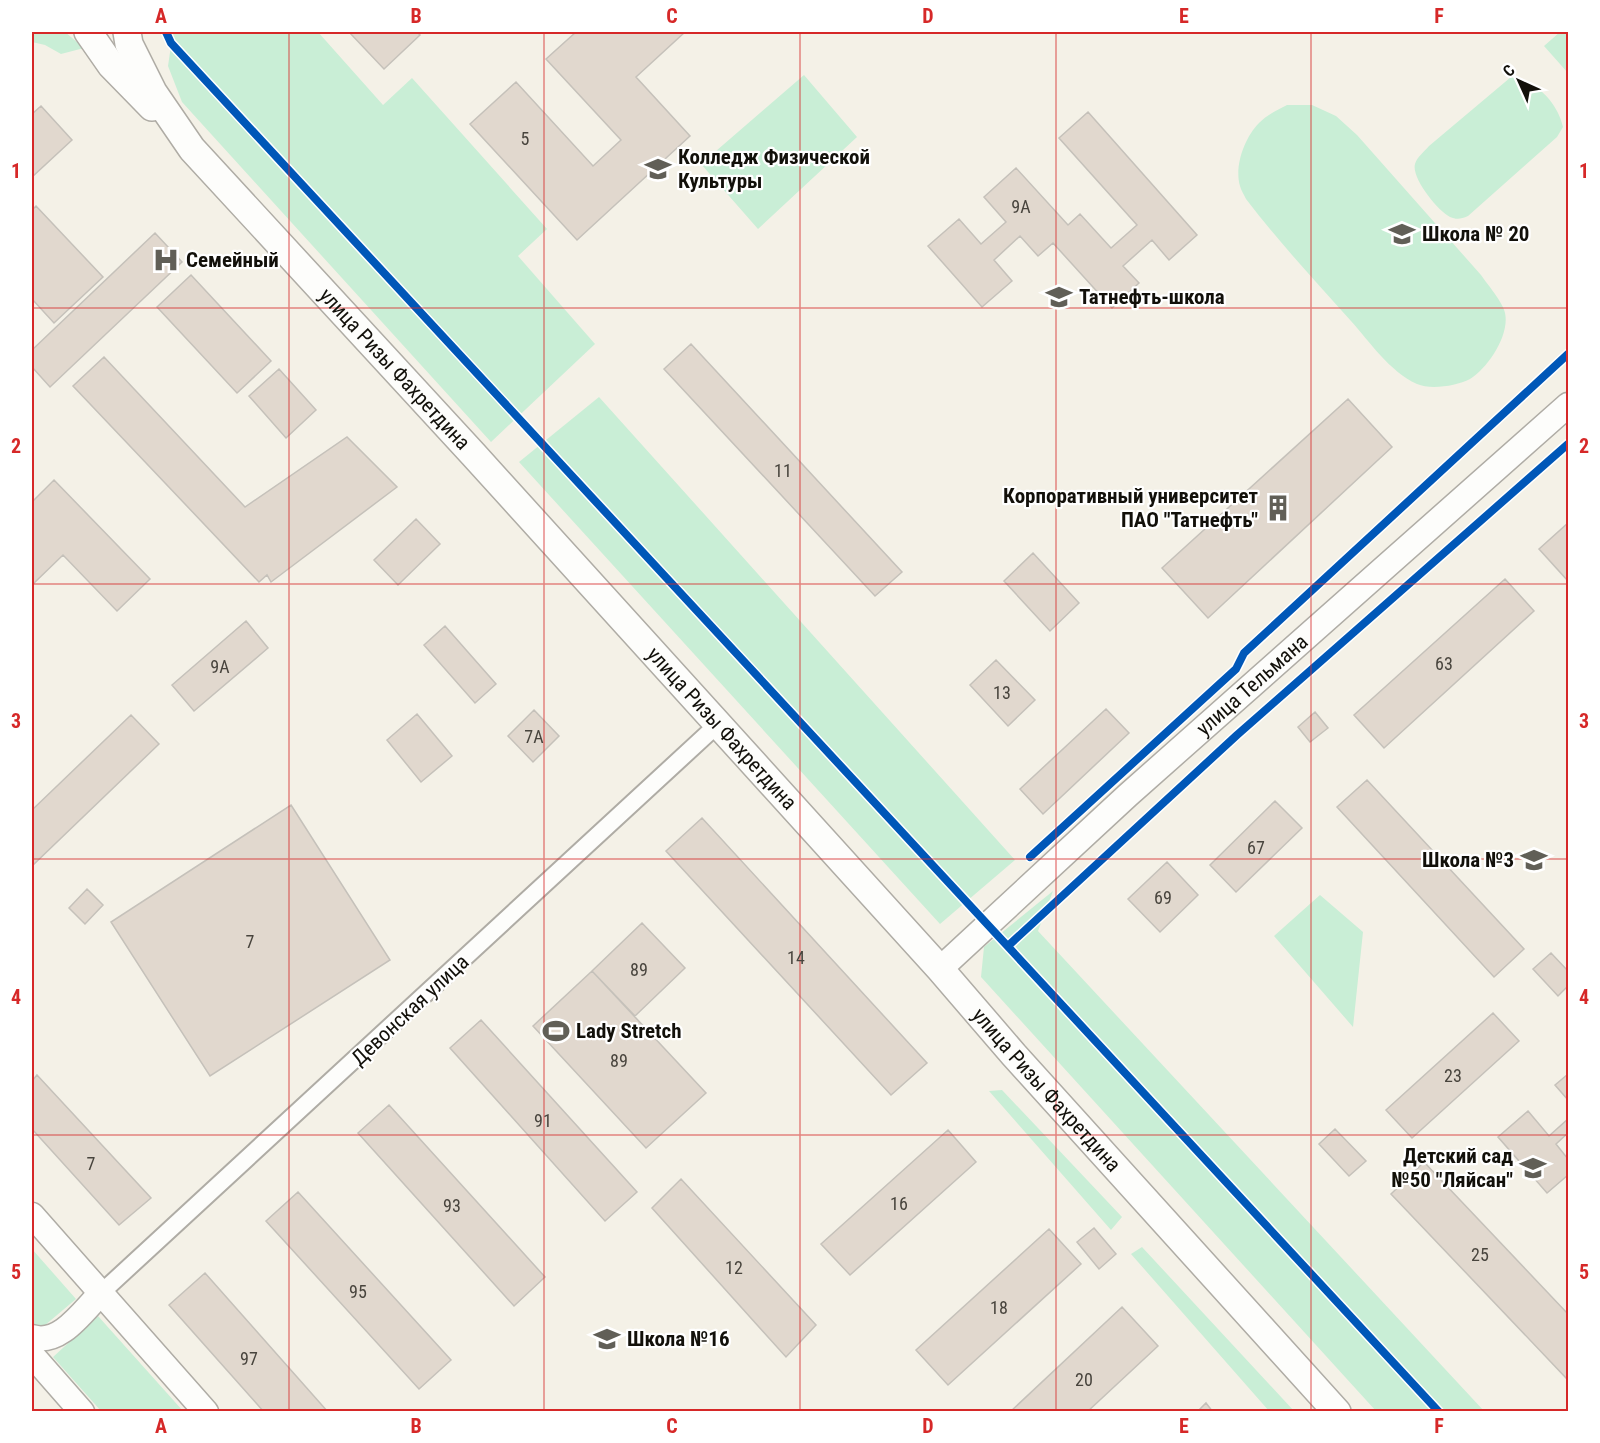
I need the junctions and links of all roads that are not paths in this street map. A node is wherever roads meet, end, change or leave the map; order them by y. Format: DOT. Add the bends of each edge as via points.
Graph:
graph roads {
  1 [pos="88,32"];
  2 [pos="127,32"];
  3 [pos="192,149"];
  4 [pos="1569,405"];
  5 [pos="717,725"];
  6 [pos="940,969"];
  7 [pos="32,1215"];
  8 [pos="101,1293"];
  9 [pos="32,1337"];
  10 [pos="32,1355"];
  11 [pos="82,1412"];
  12 [pos="206,1412"];
  13 [pos="1337,1412"];
  1 -- 3 [label="main road" via="111,64"];
  2 -- 3 [label="main road, улица Ризы Фахретдина" via="153,92"];
  3 -- 5 [label="main road, улица Ризы Фахретдина"];
  4 -- 6 [label="street, улица Тельмана" via="1128,795"];
  5 -- 6 [label="main road, улица Ризы Фахретдина"];
  5 -- 8 [label="street, Девонская улица"];
  6 -- 13 [label="main road, улица Ризы Фахретдина"];
  7 -- 8 [label="street"];
  8 -- 9 [label="street" via="57,1335"];
  8 -- 12 [label="street"];
  10 -- 11 [label="street"];
}
